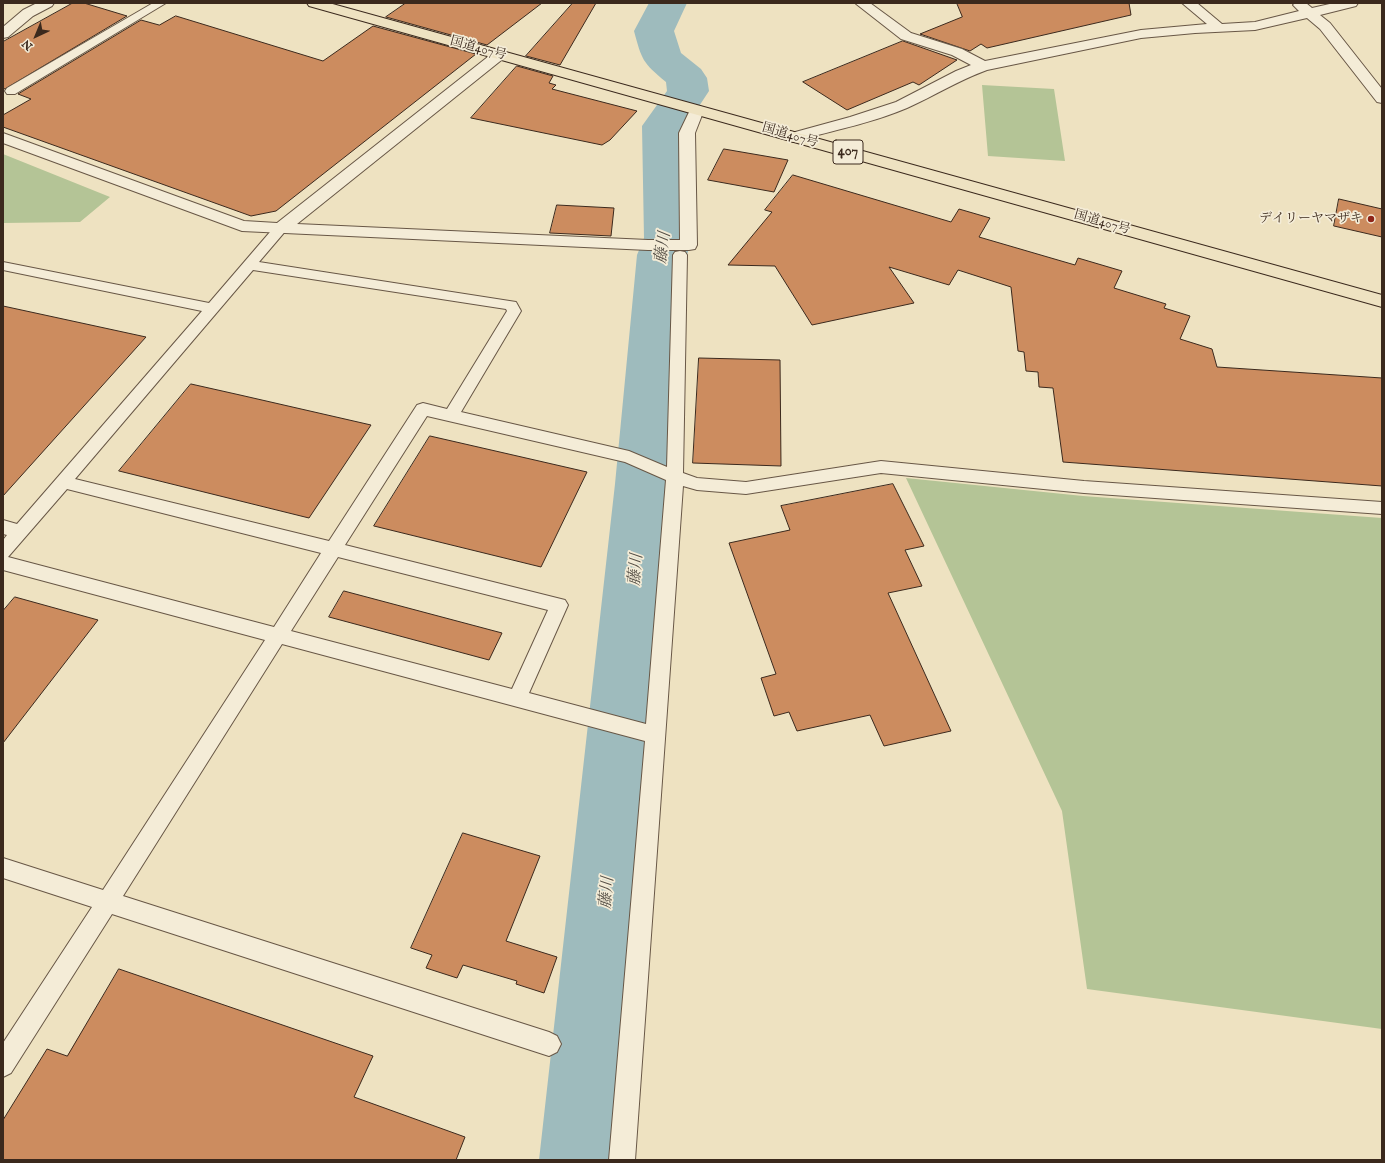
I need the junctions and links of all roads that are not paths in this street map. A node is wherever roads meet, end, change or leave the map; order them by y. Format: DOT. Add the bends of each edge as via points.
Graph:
graph roads {
  1 [pos="47,3"];
  2 [pos="161,3"];
  3 [pos="314,3"];
  4 [pos="862,3"];
  5 [pos="1189,3"];
  6 [pos="1351,3"];
  7 [pos="1303,8"];
  8 [pos="1218,28"];
  9 [pos="3,34"];
  10 [pos="499,54"];
  11 [pos="983,66"];
  12 [pos="12,91"];
  13 [pos="1382,99"];
  14 [pos="697,110"];
  15 [pos="792,137"];
  16 [pos="3,138"];
  17 [pos="281,228"];
  18 [pos="678,250"];
  19 [pos="249,265"];
  20 [pos="3,266"];
  21 [pos="1382,301"];
  22 [pos="212,308"];
  23 [pos="451,415"];
  24 [pos="675,477"];
  25 [pos="64,482"];
  26 [pos="1382,508"];
  27 [pos="3,527"];
  28 [pos="21,532"];
  29 [pos="333,549"];
  30 [pos="3,552"];
  31 [pos="3,562"];
  32 [pos="278,635"];
  33 [pos="517,699"];
  34 [pos="647,733"];
  35 [pos="3,868"];
  36 [pos="108,902"];
  37 [pos="549,1044"];
  38 [pos="3,1065"];
  39 [pos="622,1160"];
  1 -- 9 [label="street" via="28,13"];
  2 -- 12 [label="lane"];
  3 -- 10 [label="highway, 国道407号 / 407"];
  4 -- 11 [label="street" via="906,36 957,52"];
  5 -- 8 [label="street"];
  6 -- 7 [label="street"];
  7 -- 8 [label="street" via="1255,26"];
  7 -- 13 [label="street" via="1325,26"];
  8 -- 11 [label="street" via="1141,34"];
  10 -- 14 [label="highway, 国道407号 / 407"];
  10 -- 17 [label="street"];
  11 -- 15 [label="street" via="961,74 901,105"];
  14 -- 15 [label="highway, 国道407号 / 407"];
  14 -- 18 [label="street" via="687,133 689,245"];
  15 -- 21 [label="highway, 国道407号 / 407"];
  16 -- 17 [label="street" via="242,226"];
  17 -- 18 [label="street" via="648,245"];
  17 -- 19 [label="lane"];
  18 -- 24 [label="lane"];
  19 -- 22 [label="lane"];
  19 -- 23 [label="lane" via="511,304 514,312"];
  20 -- 22 [label="lane"];
  22 -- 25 [label="lane"];
  23 -- 24 [label="lane" via="629,456"];
  23 -- 29 [label="lane" via="423,409"];
  24 -- 26 [label="lane" via="697,484 746,488 881,467 1084,487"];
  24 -- 34 [label="lane"];
  25 -- 28 [label="lane"];
  25 -- 29 [label="lane"];
  27 -- 28 [label="lane"];
  28 -- 30 [label="lane"];
  29 -- 32 [label="lane"];
  29 -- 33 [label="lane" via="559,605"];
  31 -- 32 [label="lane"];
  32 -- 33 [label="lane"];
  32 -- 36 [label="lane"];
  33 -- 34 [label="lane"];
  34 -- 39 [label="lane"];
  35 -- 36 [label="lane"];
  36 -- 37 [label="lane"];
  36 -- 38 [label="lane"];
}
